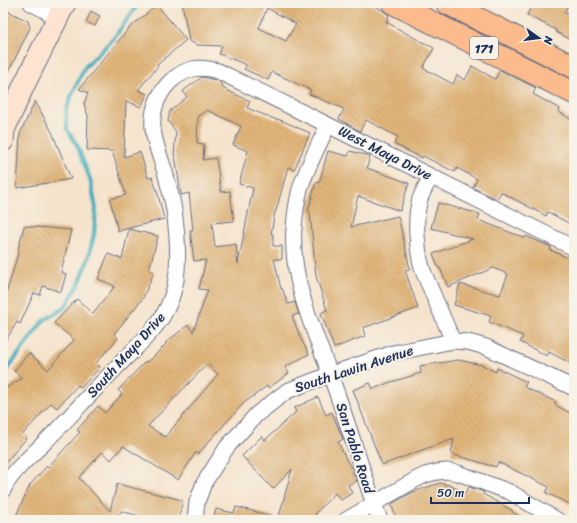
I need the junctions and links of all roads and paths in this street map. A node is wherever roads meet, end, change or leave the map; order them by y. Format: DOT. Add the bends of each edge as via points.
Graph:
graph roads {
  1 [pos="31,3"];
  2 [pos="393,3"];
  3 [pos="447,3"];
  4 [pos="62,10"];
  5 [pos="574,67"];
  6 [pos="194,68"];
  7 [pos="574,93"];
  8 [pos="328,124"];
  9 [pos="3,141"];
  10 [pos="431,176"];
  11 [pos="574,248"];
  12 [pos="453,341"];
  13 [pos="331,374"];
  14 [pos="574,388"];
  15 [pos="3,490"];
  16 [pos="374,504"];
  17 [pos="195,520"];
  18 [pos="346,520"];
  19 [pos="380,520"];
  20 [pos="557,520"];
  1 -- 4 [label="street"];
  2 -- 7 [label="main road, 171"];
  3 -- 5 [label="main road, 171"];
  4 -- 9 [label="street" via="24,85 4,130"];
  6 -- 8 [label="street, West Maya Drive" via="218,71"];
  6 -- 15 [label="street, South Maya Drive" via="183,72 167,84 153,115 156,145 174,209 177,266 170,304 146,337 23,463"];
  8 -- 10 [label="street, West Maya Drive"];
  8 -- 13 [label="street, San Pablo Road" via="301,188 295,212 293,242 302,294"];
  10 -- 11 [label="street, West Maya Drive"];
  10 -- 12 [label="street" via="418,208 418,252"];
  12 -- 13 [label="street, South Lawin Avenue" via="393,354"];
  12 -- 14 [label="street, South Lawin Avenue" via="486,347"];
  13 -- 16 [label="street, San Pablo Road"];
  13 -- 17 [label="street, South Lawin Avenue" via="287,391 257,414 227,447 204,483 197,502"];
  16 -- 18 [label="street"];
  16 -- 19 [label="street, San Pablo Road"];
  16 -- 20 [label="street" via="425,475 447,471 458,472 510,492"];
}
